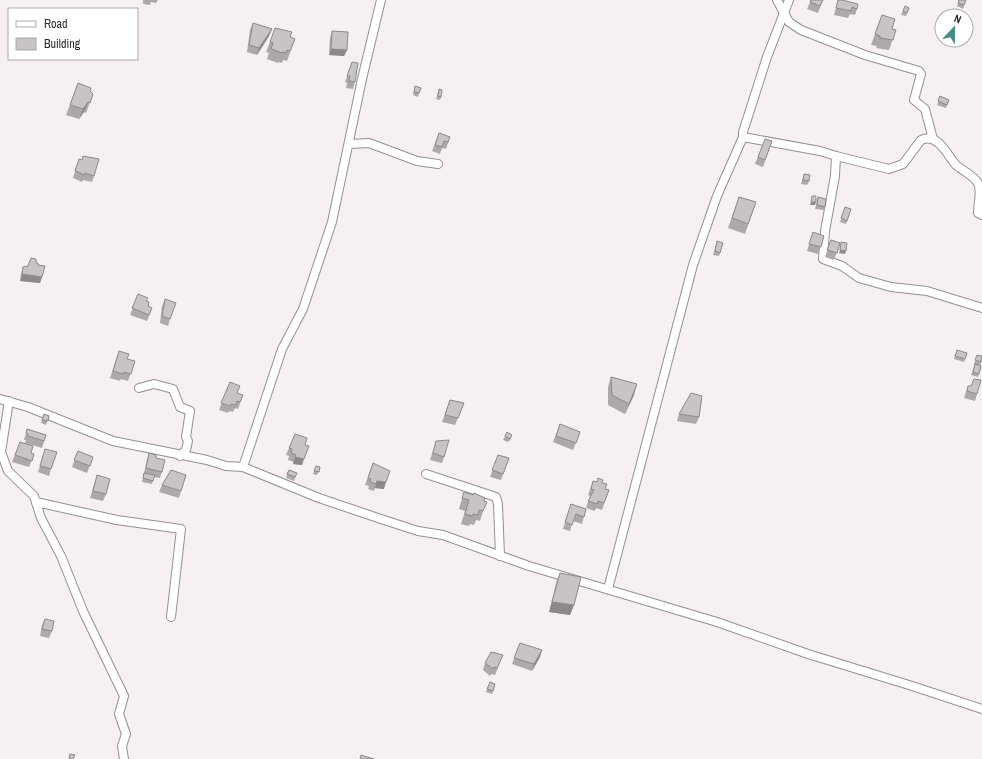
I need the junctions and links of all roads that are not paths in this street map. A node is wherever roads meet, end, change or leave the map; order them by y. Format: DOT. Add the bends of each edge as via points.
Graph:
graph roads {
  1 [pos="381,0"];
  2 [pos="777,0"];
  3 [pos="789,0"];
  4 [pos="785,14"];
  5 [pos="743,137"];
  6 [pos="932,139"];
  7 [pos="349,144"];
  8 [pos="836,156"];
  9 [pos="438,164"];
  10 [pos="982,216"];
  11 [pos="982,308"];
  12 [pos="139,388"];
  13 [pos="0,399"];
  14 [pos="9,401"];
  15 [pos="180,456"];
  16 [pos="243,467"];
  17 [pos="426,474"];
  18 [pos="36,502"];
  19 [pos="500,556"];
  20 [pos="608,589"];
  21 [pos="171,616"];
  22 [pos="982,709"];
  23 [pos="124,759"];
  1 -- 7 [label="street"];
  2 -- 4 [label="street"];
  3 -- 4 [label="street"];
  4 -- 5 [label="street" via="767,57"];
  4 -- 6 [label="street" via="789,22 801,30 865,55 919,71 921,74 914,100 925,109"];
  5 -- 8 [label="street"];
  5 -- 20 [label="street" via="716,196 693,265"];
  6 -- 8 [label="street" via="921,140 903,164 889,169"];
  6 -- 10 [label="street" via="940,144 956,165 979,183 981,192 978,213"];
  7 -- 9 [label="street" via="369,143 417,161"];
  7 -- 16 [label="street" via="332,222 303,309 282,349"];
  8 -- 11 [label="street" via="823,259 842,266 859,278 890,287 927,290"];
  12 -- 15 [label="street" via="154,384 172,389 180,407 190,411 186,450"];
  13 -- 14 [label="street"];
  14 -- 15 [label="street" via="113,441"];
  14 -- 18 [label="street" via="1,452 8,471 34,496"];
  15 -- 16 [label="street"];
  16 -- 19 [label="street" via="319,498 418,531 443,535"];
  17 -- 19 [label="street" via="496,497"];
  18 -- 21 [label="street" via="117,520 181,529"];
  18 -- 23 [label="street" via="83,611 124,696 119,714 126,734 122,746"];
  19 -- 20 [label="street"];
  20 -- 22 [label="street"];
}
